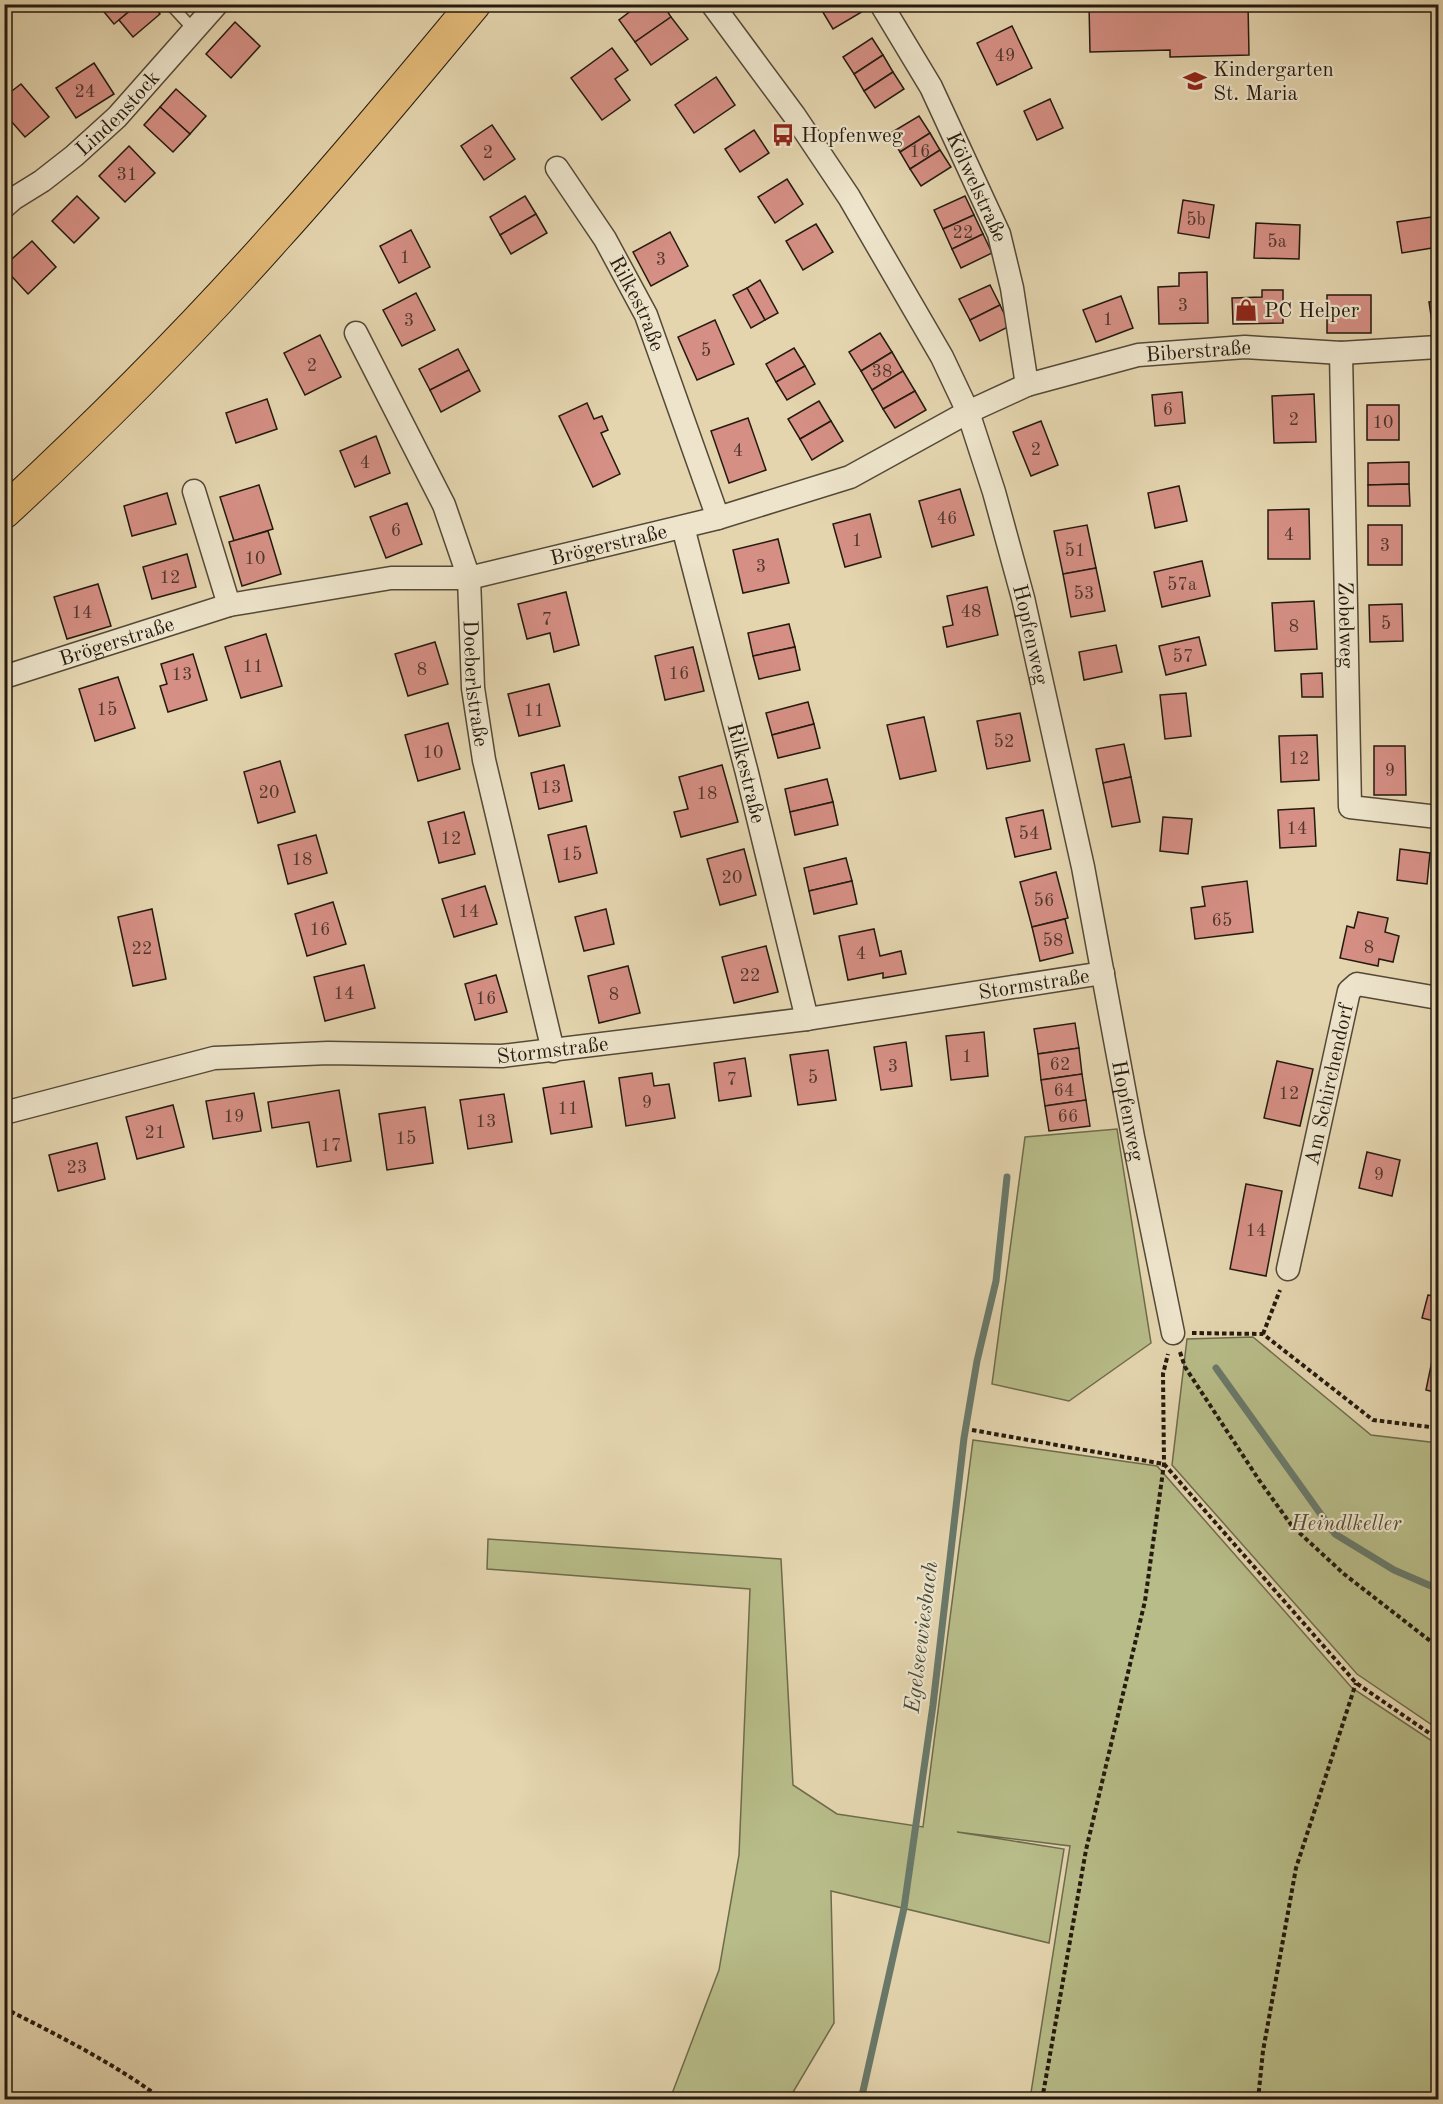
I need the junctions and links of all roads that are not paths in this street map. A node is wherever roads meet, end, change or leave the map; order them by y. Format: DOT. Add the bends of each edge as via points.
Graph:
graph roads {
  1 [pos="170,4"];
  2 [pos="217,4"];
  3 [pos="474,4"];
  4 [pos="712,4"];
  5 [pos="881,4"];
  6 [pos="194,30"];
  7 [pos="557,168"];
  8 [pos="7,198"];
  9 [pos="356,333"];
  10 [pos="1438,347"];
  11 [pos="1341,352"];
  12 [pos="1027,384"];
  13 [pos="969,412"];
  14 [pos="194,491"];
  15 [pos="4,512"];
  16 [pos="718,518"];
  17 [pos="683,528"];
  18 [pos="469,578"];
  19 [pos="230,605"];
  20 [pos="4,676"];
  21 [pos="1438,817"];
  22 [pos="1103,974"];
  23 [pos="1438,998"];
  24 [pos="807,1019"];
  25 [pos="553,1051"];
  26 [pos="4,1113"];
  27 [pos="1288,1269"];
  28 [pos="1173,1333"];
  1 -- 6 [label="lane"];
  2 -- 6 [label="street, Lindenstock"];
  3 -- 15 [label="main road" via="276,237 152,369"];
  4 -- 13 [label="street, Hopfenweg" via="849,197 942,357"];
  5 -- 12 [label="street, Kölwelstraße" via="931,87 999,234"];
  6 -- 8 [label="street, Lindenstock" via="117,117 42,181"];
  7 -- 16 [label="street, Rilkestraße" via="605,239 646,315"];
  9 -- 18 [label="street, Doeberlstraße" via="444,505"];
  10 -- 11 [label="street, Biberstraße"];
  11 -- 12 [label="street, Biberstraße" via="1245,347 1138,355"];
  11 -- 21 [label="street, Zobelweg" via="1350,807"];
  12 -- 13 [label="street, Biberstraße"];
  13 -- 16 [label="street, Brögerstraße" via="850,477"];
  13 -- 22 [label="street, Hopfenweg" via="1023,598"];
  14 -- 19 [label="street"];
  16 -- 17 [label="street, Brögerstraße"];
  17 -- 18 [label="street, Brögerstraße"];
  17 -- 24 [label="street, Rilkestraße"];
  18 -- 19 [label="street, Brögerstraße" via="391,578"];
  18 -- 25 [label="street, Doeberlstraße" via="473,688 484,760"];
  19 -- 20 [label="street, Brögerstraße"];
  22 -- 24 [label="street, Stormstraße"];
  22 -- 28 [label="street, Hopfenweg"];
  23 -- 27 [label="street, Am Schirchendorf" via="1357,984 1349,991"];
  24 -- 25 [label="street, Stormstraße"];
  25 -- 26 [label="street, Stormstraße" via="502,1056 328,1053 214,1058"];
}
